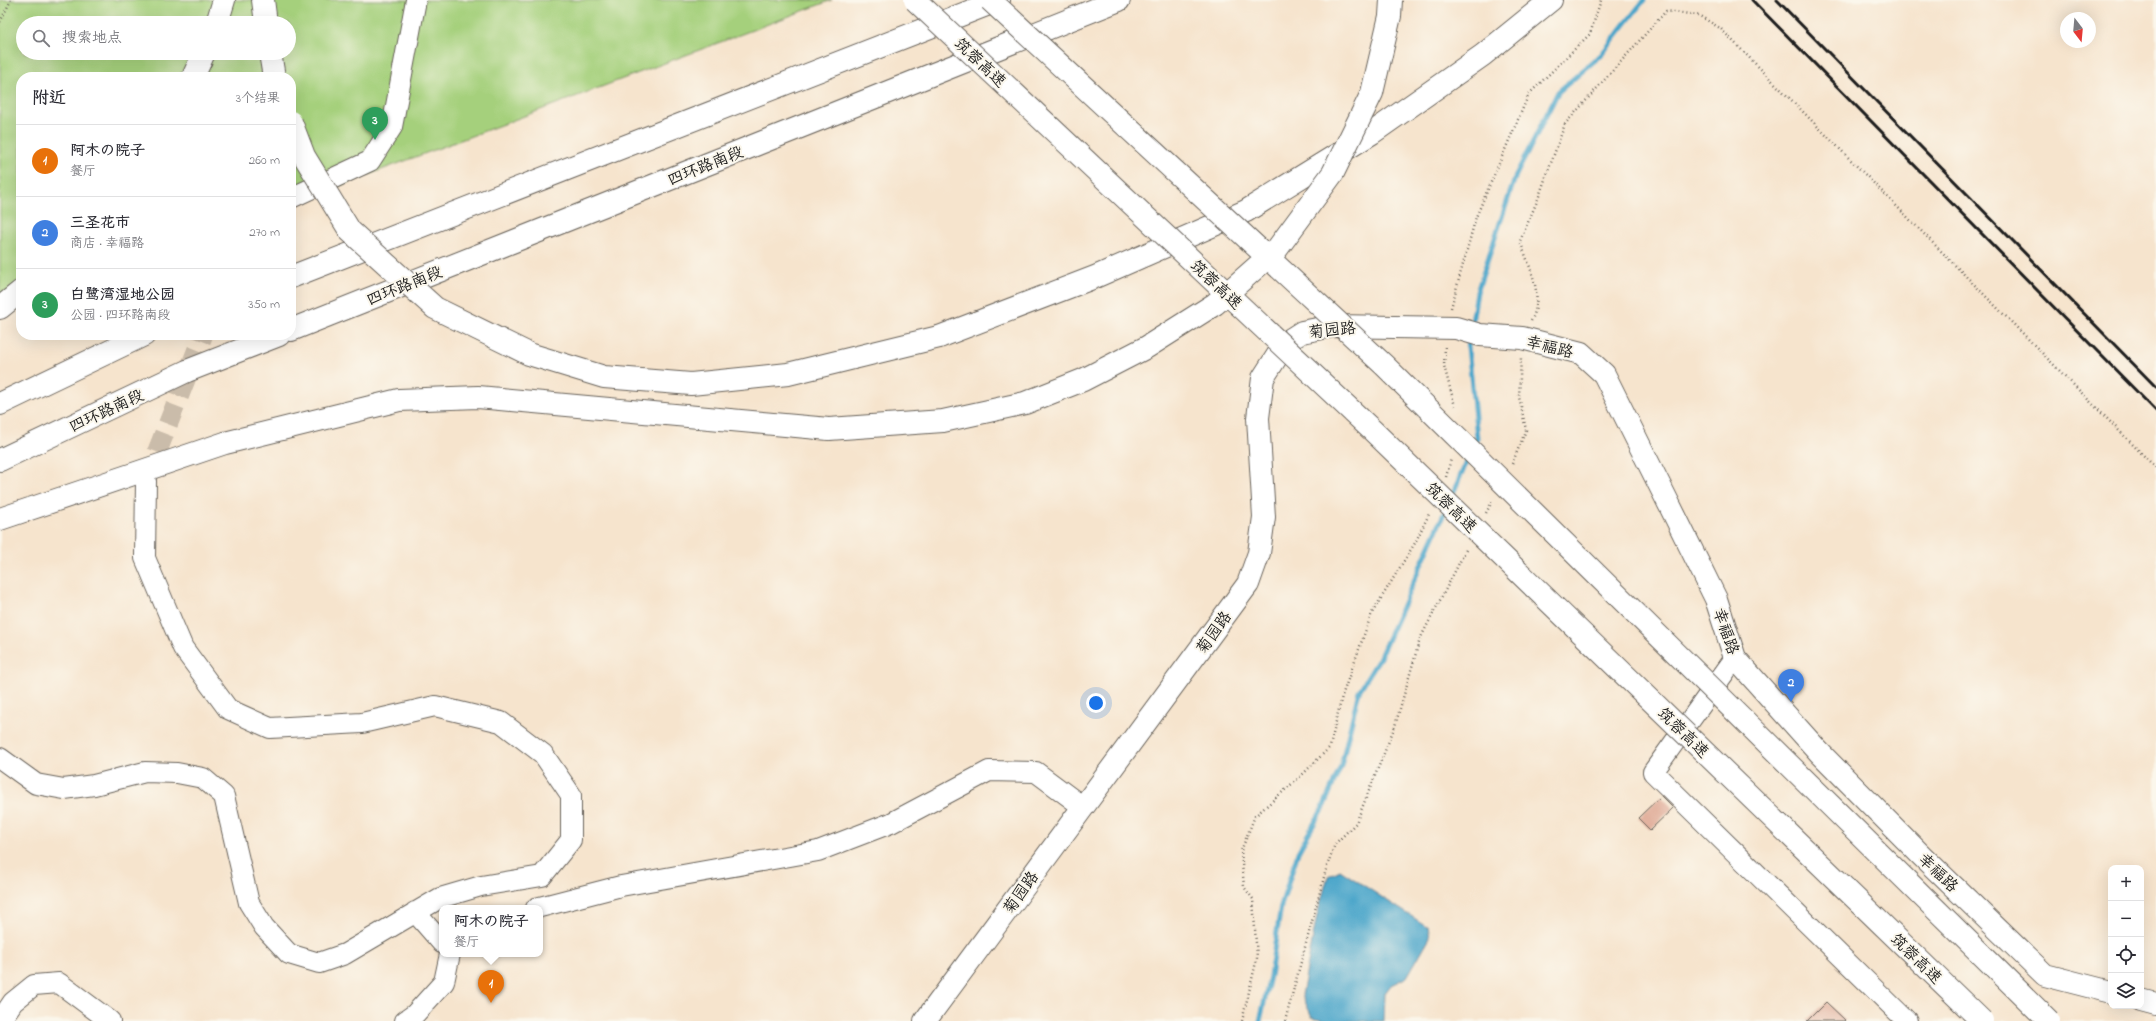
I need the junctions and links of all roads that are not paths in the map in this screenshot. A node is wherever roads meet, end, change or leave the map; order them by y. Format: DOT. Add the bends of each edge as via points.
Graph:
graph roads {
  1 [pos="224,0"];
  2 [pos="263,0"];
  3 [pos="416,0"];
  4 [pos="915,0"];
  5 [pos="990,0"];
  6 [pos="999,0"];
  7 [pos="1119,0"];
  8 [pos="1391,0"];
  9 [pos="1552,0"];
  10 [pos="219,16"];
  11 [pos="265,16"];
  12 [pos="201,60"];
  13 [pos="271,60"];
  14 [pos="195,72"];
  15 [pos="273,72"];
  16 [pos="296,135"];
  17 [pos="296,196"];
  18 [pos="296,275"];
  19 [pos="16,295"];
  20 [pos="0,308"];
  21 [pos="296,328"];
  22 [pos="1451,328"];
  23 [pos="134,340"];
  24 [pos="266,340"];
  25 [pos="0,404"];
  26 [pos="0,460"];
  27 [pos="146,481"];
  28 [pos="0,519"];
  29 [pos="1735,658"];
  30 [pos="0,758"];
  31 [pos="1083,807"];
  32 [pos="543,906"];
  33 [pos="415,912"];
  34 [pos="439,940"];
  35 [pos="449,957"];
  36 [pos="462,957"];
  37 [pos="444,982"];
  38 [pos="2108,991"];
  39 [pos="2144,1001"];
  40 [pos="2156,1004"];
  41 [pos="411,1019"];
  42 [pos="0,1021"];
  43 [pos="110,1021"];
  44 [pos="926,1021"];
  45 [pos="1907,1021"];
  46 [pos="1982,1021"];
  47 [pos="2049,1021"];
  1 -- 10 [label="main road"];
  2 -- 11 [label="main road"];
  3 -- 17 [label="street" via="392,127 370,161"];
  4 -- 46 [label="main road, 筑蓉高速, bridge" via="1372,430"];
  5 -- 47 [label="main road, bridge" via="1384,365"];
  6 -- 18 [label="main road"];
  7 -- 21 [label="main road, 四环路南段"];
  8 -- 28 [label="main road, bridge" via="1390,16 1372,93 1333,173 1277,249 1216,304 1147,347 1083,380 1025,403 943,421 829,429 478,397 399,400 225,443"];
  9 -- 16 [label="main road, bridge" via="1483,55 1372,133 1246,211 1096,276 939,337 788,374 691,384 604,377 529,354 435,308 350,231 304,156"];
  12 -- 14 [label="main road"];
  13 -- 15 [label="main road"];
  19 -- 20 [label="main road"];
  22 -- 29 [label="main road, 幸福路" via="1480,335 1522,338 1581,354 1604,374 1716,599"];
  22 -- 31 [label="main road, 菊园路" via="1333,326 1302,332 1291,339 1279,353 1263,378 1258,418 1264,517 1259,553 1248,584"];
  23 -- 25 [label="main road"];
  24 -- 26 [label="main road, 四环路南段" via="188,371"];
  27 -- 33 [label="street" via="145,558 183,648 228,709 270,728 362,723 435,706 501,722 543,754 571,795 571,840 542,876 481,886 440,898"];
  29 -- 38 [label="main road, 幸福路" via="1819,752 2045,975"];
  29 -- 45 [label="street" via="1653,772"];
  30 -- 33 [label="street" via="36,784 64,789 94,785 145,772 203,778 224,796 249,902 264,927 289,954 319,963 326,961 345,954"];
  31 -- 32 [label="street" via="1036,772 989,772 891,823 818,851 621,886"];
  31 -- 44 [label="main road, 菊园路"];
  33 -- 34 [label="street"];
  35 -- 37 [label="street"];
  36 -- 37 [label="street"];
  37 -- 41 [label="street"];
  39 -- 40 [label="main road"];
  42 -- 43 [label="street" via="13,1002 34,986 60,983"];
}
